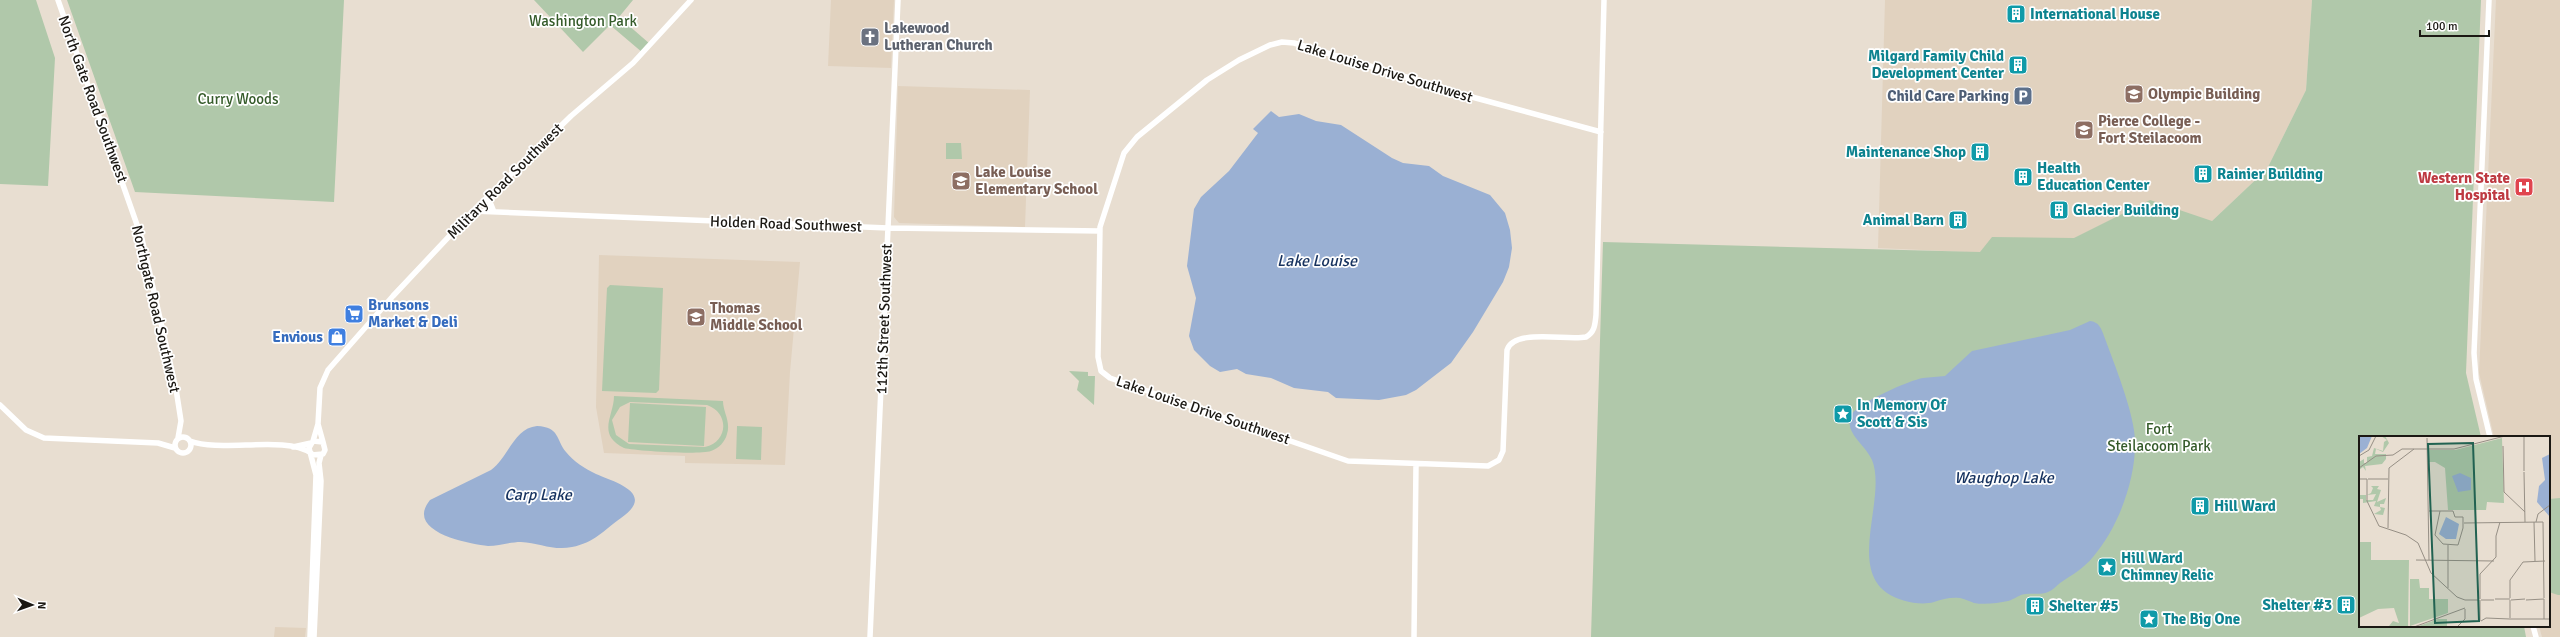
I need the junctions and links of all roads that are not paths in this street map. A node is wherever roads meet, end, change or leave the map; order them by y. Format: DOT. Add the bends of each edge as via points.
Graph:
graph roads {
  1 [pos="58,0"];
  2 [pos="691,0"];
  3 [pos="898,0"];
  4 [pos="1604,0"];
  5 [pos="2489,0"];
  6 [pos="1601,132"];
  7 [pos="488,197"];
  8 [pos="129,198"];
  9 [pos="473,211"];
  10 [pos="494,212"];
  11 [pos="888,228"];
  12 [pos="1100,231"];
  13 [pos="0,405"];
  14 [pos="180,421"];
  15 [pos="318,424"];
  16 [pos="2490,436"];
  17 [pos="177,439"];
  18 [pos="189,440"];
  19 [pos="312,442"];
  20 [pos="323,442"];
  21 [pos="158,443"];
  22 [pos="208,445"];
  23 [pos="294,447"];
  24 [pos="175,448"];
  25 [pos="190,449"];
  26 [pos="312,454"];
  27 [pos="321,455"];
  28 [pos="1416,465"];
  29 [pos="2533,627"];
  30 [pos="310,637"];
  31 [pos="314,637"];
  32 [pos="870,637"];
  33 [pos="1414,637"];
  34 [pos="2536,637"];
  1 -- 8 [label="street, North Gate Road Southwest"];
  2 -- 7 [label="street, Military Road Southwest" via="628,68 571,116"];
  3 -- 11 [label="street, 112th Street Southwest"];
  4 -- 6 [label="street"];
  5 -- 16 [label="street" via="2474,353 2476,379"];
  6 -- 12 [label="street, Lake Louise Drive Southwest" via="1472,97 1294,43 1278,42 1239,60 1204,82 1133,141 1120,159"];
  6 -- 28 [label="street, Lake Louise Drive Southwest" via="1594,328 1589,336 1581,338 1516,339 1509,345 1501,459 1488,466"];
  7 -- 9 [label="street, Military Road Southwest"];
  7 -- 10 [label="street"];
  8 -- 14 [label="street, Northgate Road Southwest" via="149,268"];
  9 -- 10 [label="street, Holden Road Southwest"];
  9 -- 15 [label="street, Military Road Southwest" via="392,296 328,370 320,388"];
  10 -- 11 [label="street, Holden Road Southwest"];
  11 -- 12 [label="street, Holden Road Southwest"];
  11 -- 32 [label="street, 112th Street Southwest"];
  12 -- 28 [label="street, Lake Louise Drive Southwest" via="1098,362 1106,376 1348,461"];
  13 -- 21 [label="street" via="26,430 44,438"];
  14 -- 17 [label="street, Northgate Road Southwest"];
  14 -- 18 [label="street, Northgate Road Southwest"];
  15 -- 19 [label="street"];
  15 -- 20 [label="street"];
  17 -- 18 [label="street"];
  17 -- 21 [label="street"];
  17 -- 24 [label="street, Northgate Road Southwest"];
  18 -- 22 [label="street"];
  18 -- 25 [label="street"];
  19 -- 20 [label="street"];
  19 -- 23 [label="street"];
  19 -- 26 [label="street"];
  20 -- 27 [label="street" via="325,450"];
  21 -- 24 [label="street"];
  22 -- 23 [label="street"];
  22 -- 25 [label="street"];
  23 -- 26 [label="street"];
  24 -- 25 [label="street" via="182,453"];
  26 -- 27 [label="street"];
  26 -- 30 [label="street" via="316,475"];
  27 -- 31 [label="street"];
  28 -- 33 [label="street"];
  29 -- 34 [label="street"];
}
